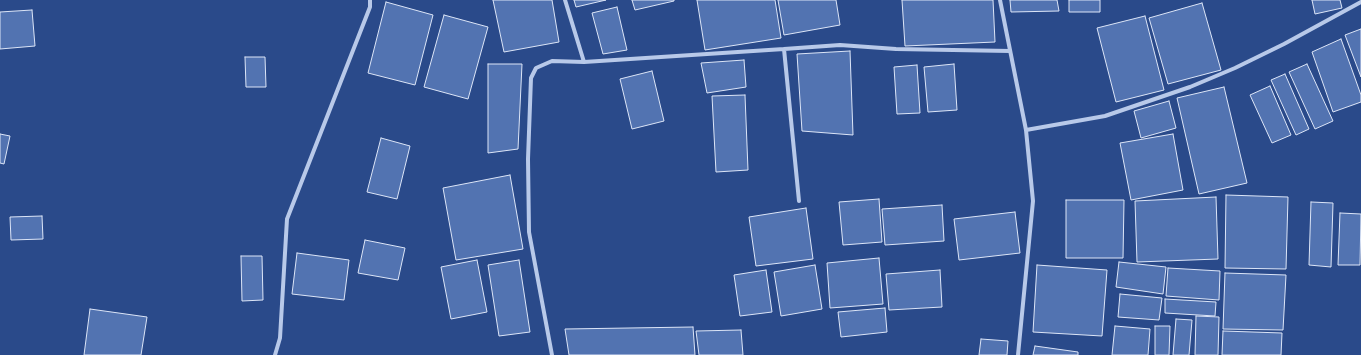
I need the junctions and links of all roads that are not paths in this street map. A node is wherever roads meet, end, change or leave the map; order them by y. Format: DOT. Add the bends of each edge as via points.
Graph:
graph roads {
  1 [pos="370,0"];
  2 [pos="565,0"];
  3 [pos="1000,0"];
  4 [pos="1361,2"];
  5 [pos="784,49"];
  6 [pos="1010,50"];
  7 [pos="584,62"];
  8 [pos="1026,130"];
  9 [pos="799,200"];
  10 [pos="275,355"];
  11 [pos="552,355"];
  12 [pos="1018,355"];
  1 -- 10 [label="street" via="370,7 287,219 280,338"];
  2 -- 7 [label="street"];
  3 -- 6 [label="street"];
  4 -- 8 [label="street" via="1284,44 1190,87 1105,116"];
  5 -- 6 [label="street" via="840,45 896,49"];
  5 -- 7 [label="street"];
  5 -- 9 [label="street"];
  6 -- 8 [label="street"];
  7 -- 11 [label="street" via="552,61 536,68 531,78 529,232"];
  8 -- 12 [label="street" via="1033,201"];
}
